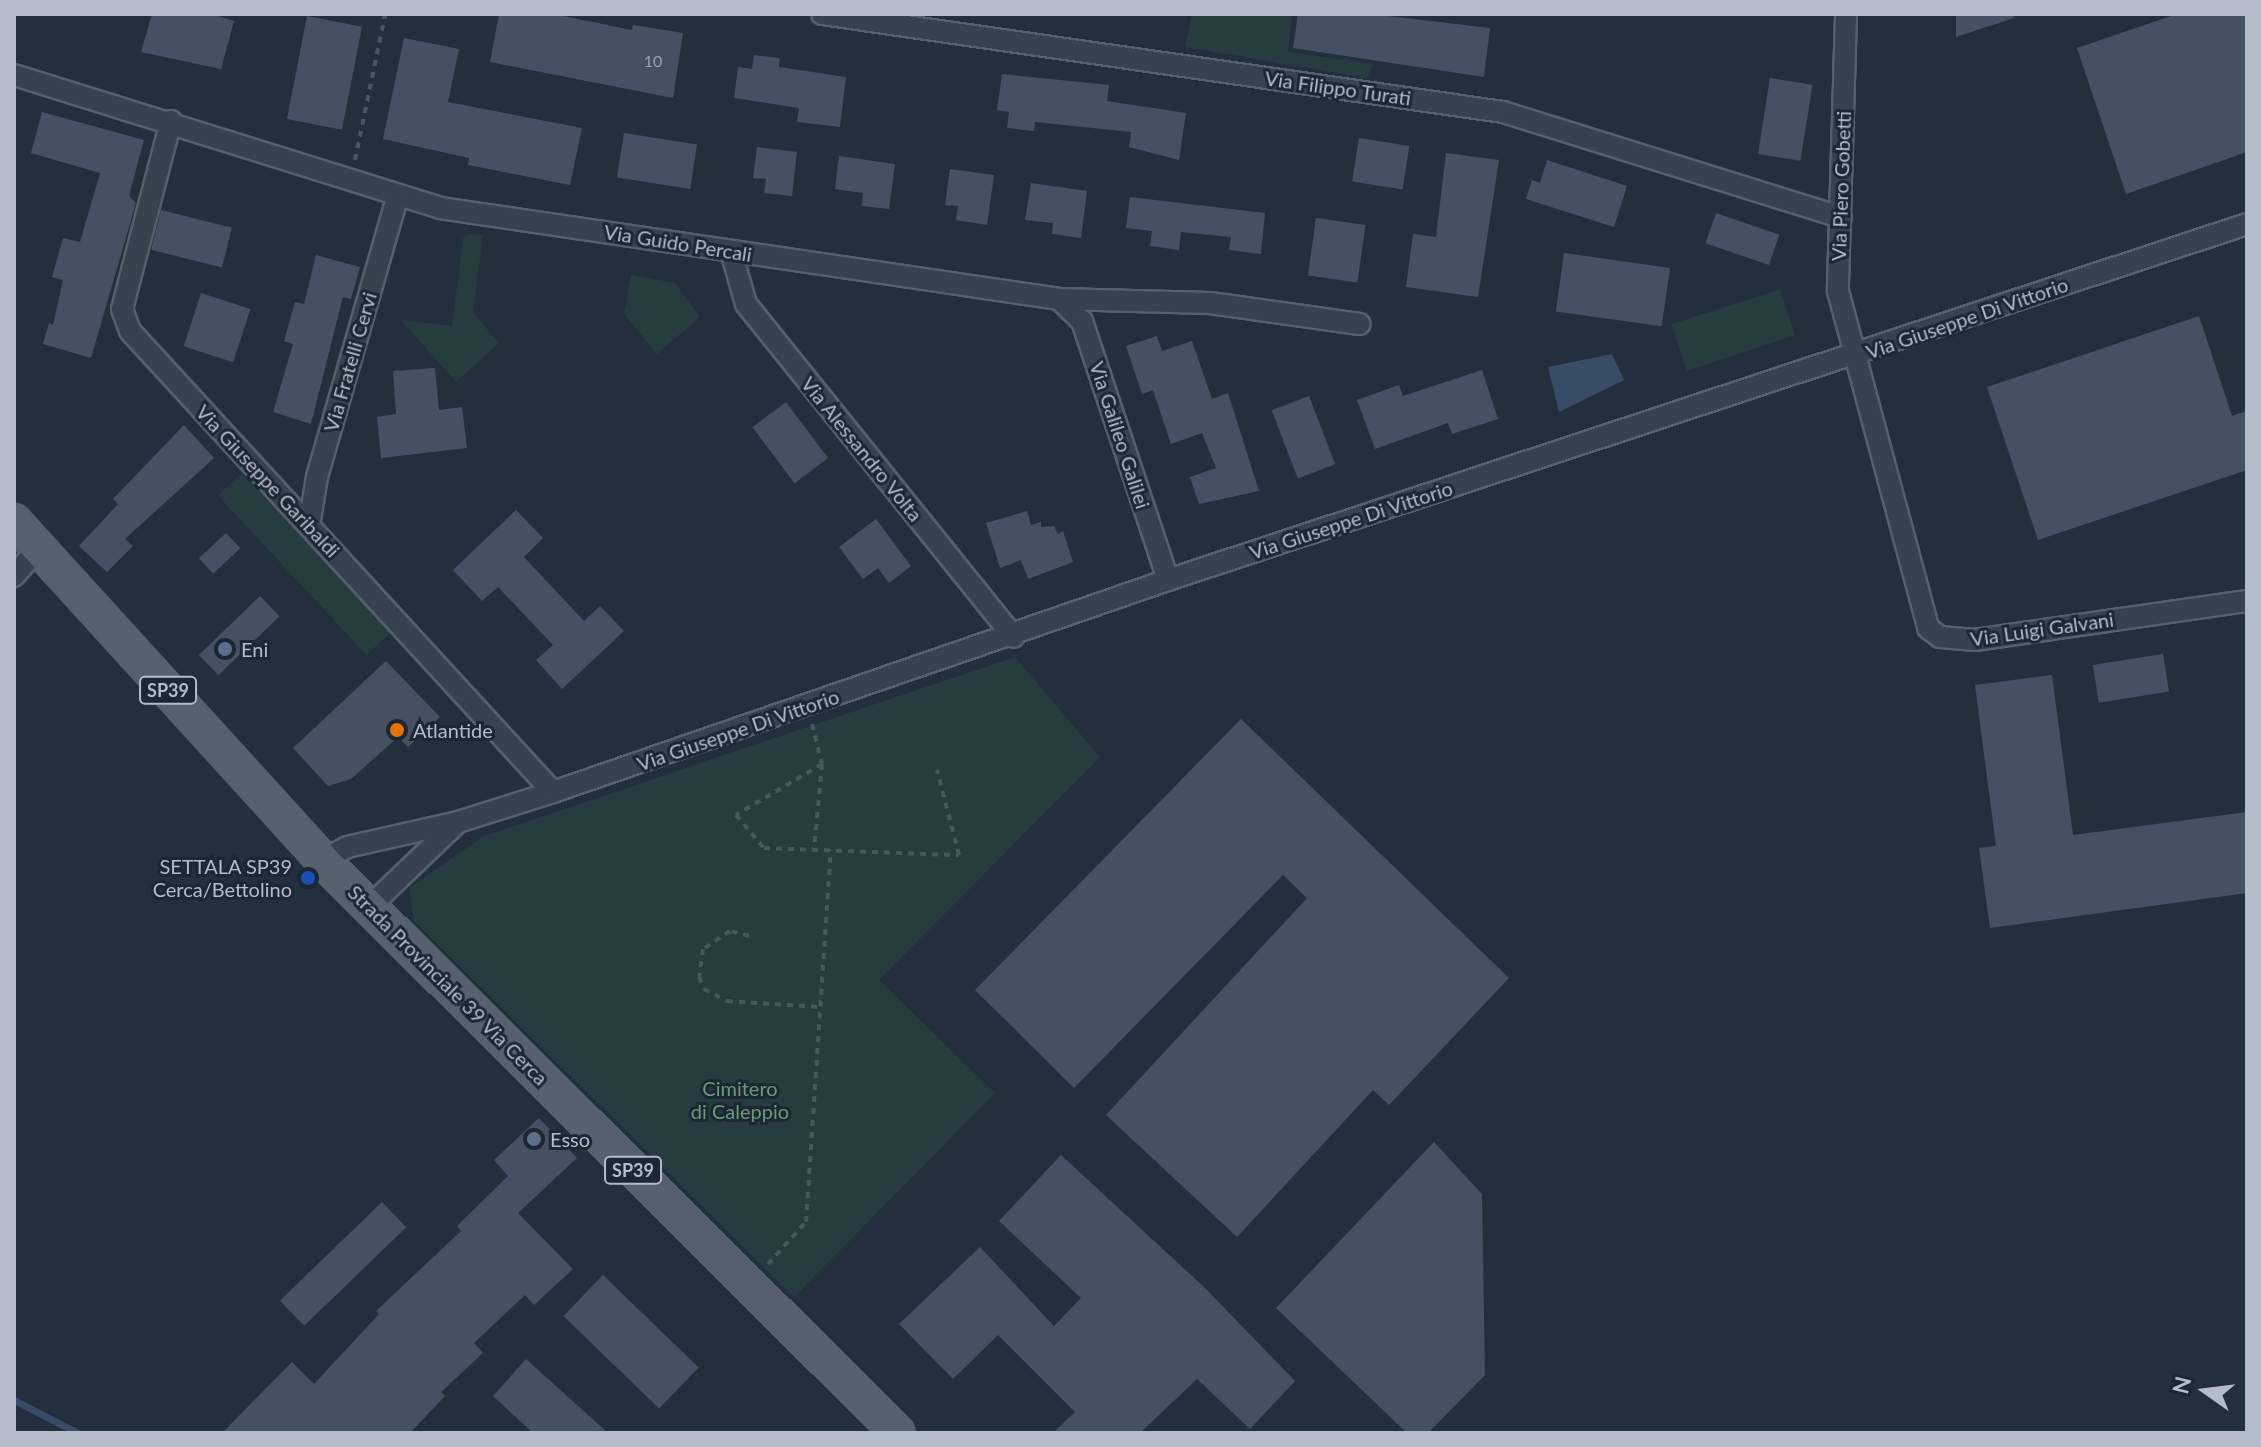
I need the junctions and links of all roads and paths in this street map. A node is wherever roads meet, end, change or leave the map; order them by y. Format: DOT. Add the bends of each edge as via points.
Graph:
graph roads {
  1 [pos="826,14"];
  2 [pos="1846,14"];
  3 [pos="385,15"];
  4 [pos="14,75"];
  5 [pos="171,121"];
  6 [pos="354,162"];
  7 [pos="397,198"];
  8 [pos="1841,217"];
  9 [pos="2247,224"];
  10 [pos="731,251"];
  11 [pos="1059,299"];
  12 [pos="1360,324"];
  13 [pos="1852,357"];
  14 [pos="14,521"];
  15 [pos="309,526"];
  16 [pos="38,548"];
  17 [pos="14,576"];
  18 [pos="1168,580"];
  19 [pos="2247,601"];
  20 [pos="1014,637"];
  21 [pos="808,706"];
  22 [pos="822,764"];
  23 [pos="937,770"];
  24 [pos="553,792"];
  25 [pos="458,822"];
  26 [pos="814,850"];
  27 [pos="831,850"];
  28 [pos="322,860"];
  29 [pos="369,907"];
  30 [pos="749,936"];
  31 [pos="820,1007"];
  32 [pos="749,1285"];
  33 [pos="898,1433"];
  1 -- 8 [label="street, Via Filippo Turati" via="1503,112"];
  2 -- 8 [label="street, Via Piero Gobetti"];
  3 -- 6 [label="path"];
  4 -- 5 [label="street, Via Guido Percali"];
  5 -- 7 [label="street, Via Guido Percali"];
  5 -- 15 [label="street, Via Giuseppe Garibaldi" via="122,309 130,331"];
  7 -- 10 [label="street, Via Guido Percali"];
  7 -- 15 [label="street, Via Fratelli Cervi" via="309,506"];
  8 -- 13 [label="street, Via Piero Gobetti" via="1838,291"];
  9 -- 13 [label="street, Via Giuseppe Di Vittorio"];
  10 -- 11 [label="street, Via Guido Percali"];
  10 -- 20 [label="street, Via Alessandro Volta" via="746,304"];
  11 -- 12 [label="street, Via Guido Percali" via="1210,303"];
  11 -- 18 [label="street, Via Galileo Galilei" via="1082,321"];
  13 -- 18 [label="street, Via Giuseppe Di Vittorio"];
  13 -- 19 [label="street, Via Luigi Galvani" via="1921,611 1928,628 1940,637 1975,640"];
  14 -- 16 [label="main road, Strada Provinciale 39 Via Cerca / SP39"];
  15 -- 24 [label="street, Via Giuseppe Garibaldi"];
  16 -- 17 [label="street"];
  16 -- 28 [label="main road, Strada Provinciale 39 Via Cerca / SP39"];
  18 -- 20 [label="street, Via Giuseppe Di Vittorio"];
  20 -- 21 [label="street, Via Giuseppe Di Vittorio"];
  21 -- 22 [label="path"];
  21 -- 24 [label="street, Via Giuseppe Di Vittorio"];
  22 -- 26 [label="path"];
  22 -- 26 [label="path" via="736,815 764,848"];
  23 -- 27 [label="path" via="959,855"];
  24 -- 25 [label="street, Via Giuseppe Di Vittorio"];
  25 -- 28 [label="street, Via Giuseppe Di Vittorio" via="347,847"];
  25 -- 29 [label="street, Via Giuseppe Di Vittorio"];
  26 -- 27 [label="path"];
  27 -- 31 [label="path"];
  28 -- 29 [label="main road, Strada Provinciale 39 Via Cerca / SP39"];
  29 -- 32 [label="main road, Strada Provinciale 39 Via Cerca / SP39"];
  30 -- 31 [label="path" via="730,931 703,949 699,961 704,989 727,1001"];
  31 -- 32 [label="path" via="806,1222"];
  32 -- 33 [label="main road, Strada Provinciale 39 Via Cerca / SP39"];
}
